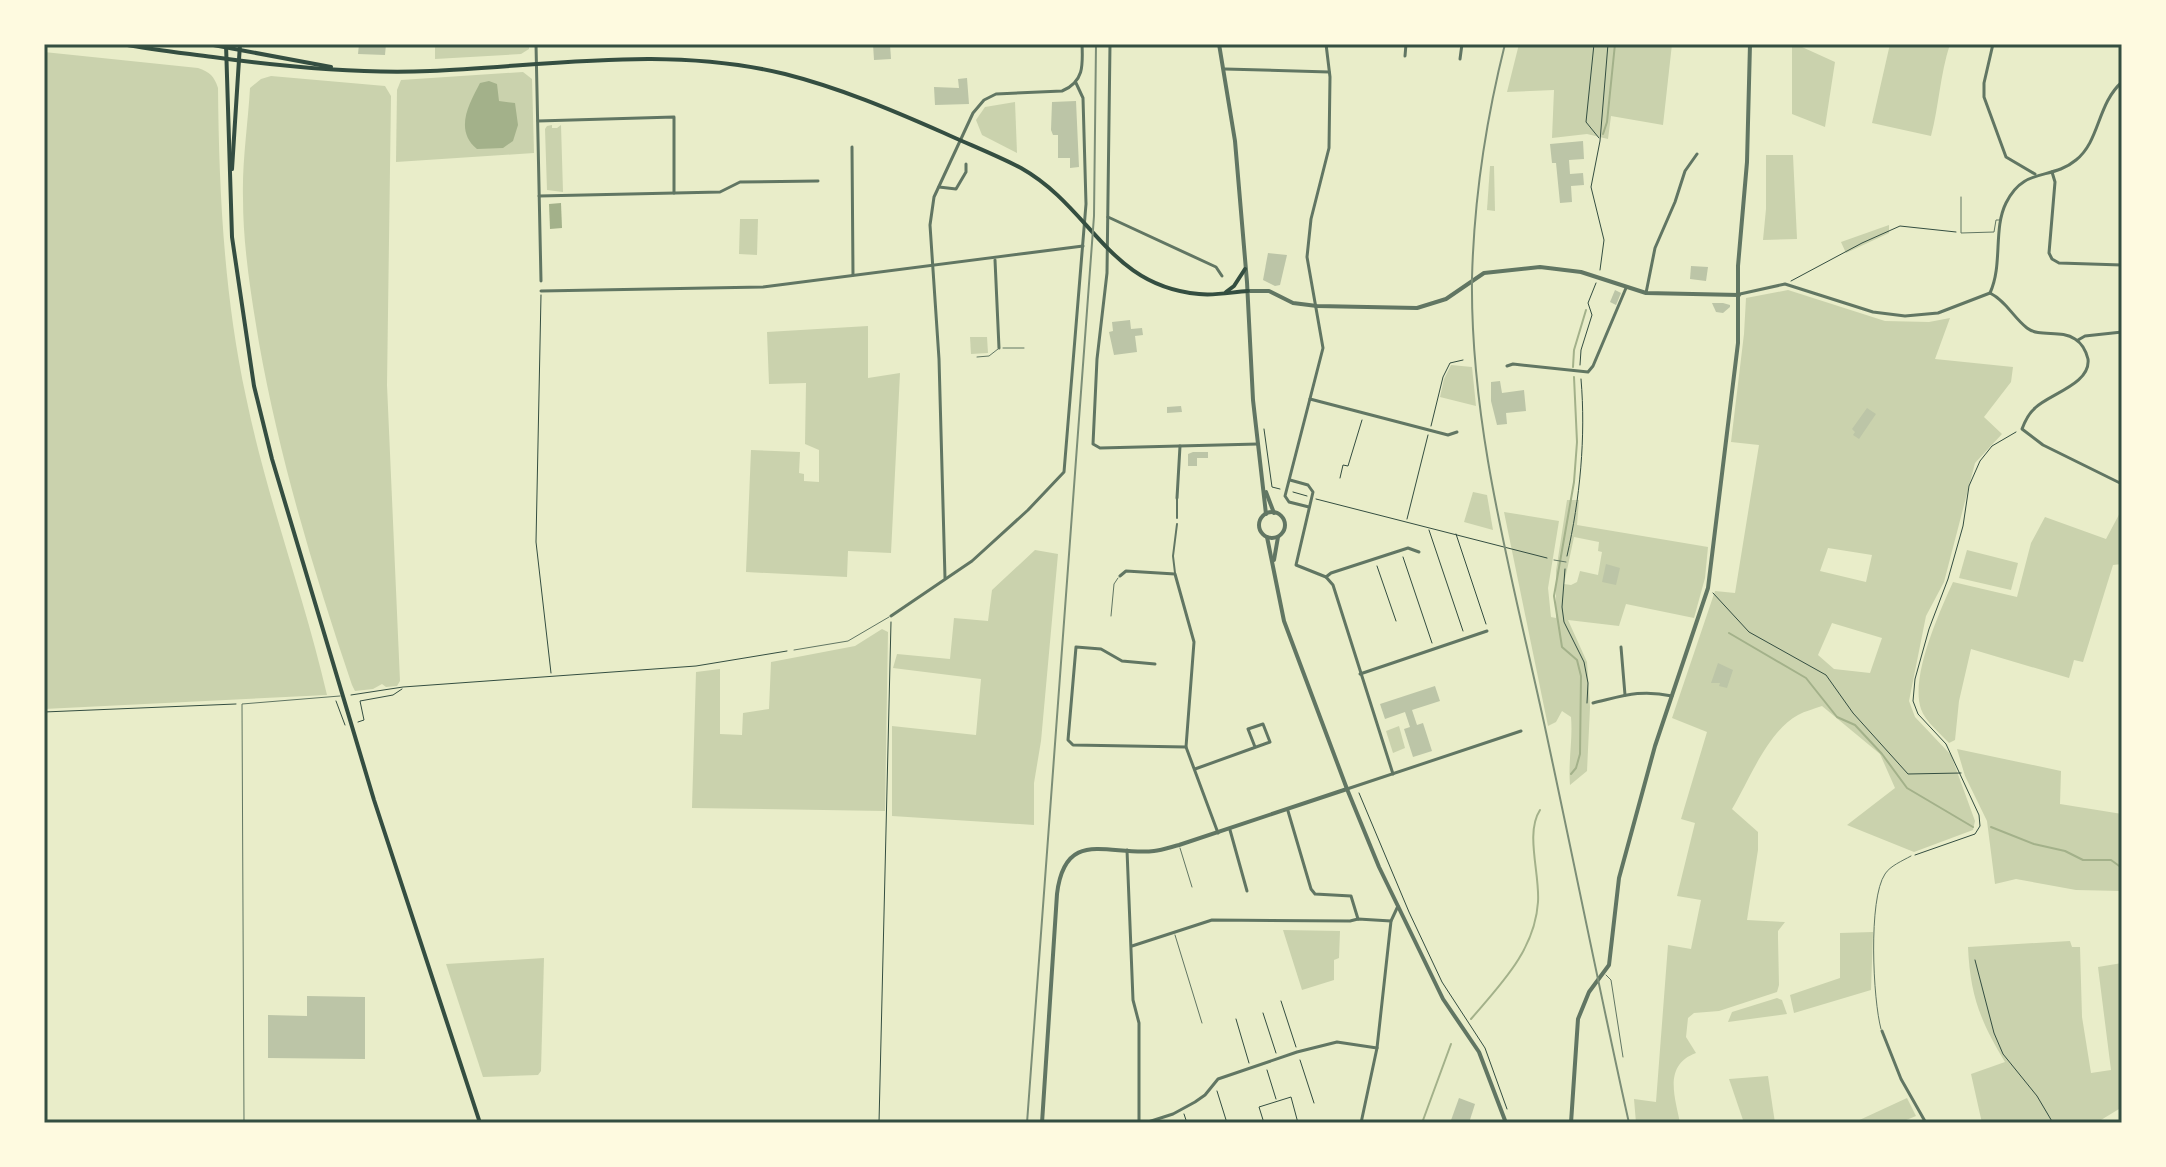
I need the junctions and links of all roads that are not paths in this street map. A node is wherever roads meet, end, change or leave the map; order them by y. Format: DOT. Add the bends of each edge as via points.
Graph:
graph roads {
  1 [pos="123,44"];
  2 [pos="208,44"];
  3 [pos="536,44"];
  4 [pos="1082,44"];
  5 [pos="1110,44"];
  6 [pos="1219,44"];
  7 [pos="1326,44"];
  8 [pos="1406,44"];
  9 [pos="1462,44"];
  10 [pos="1750,44"];
  11 [pos="1993,44"];
  12 [pos="226,46"];
  13 [pos="240,47"];
  14 [pos="1405,56"];
  15 [pos="227,59"];
  16 [pos="1460,59"];
  17 [pos="240,61"];
  18 [pos="536,63"];
  19 [pos="1223,69"];
  20 [pos="345,70"];
  21 [pos="1329,72"];
  22 [pos="2122,82"];
  23 [pos="1076,83"];
  24 [pos="538,121"];
  25 [pos="960,140"];
  26 [pos="852,147"];
  27 [pos="1697,154"];
  28 [pos="966,164"];
  29 [pos="2052,172"];
  30 [pos="2035,174"];
  31 [pos="818,181"];
  32 [pos="230,183"];
  33 [pos="939,187"];
  34 [pos="674,193"];
  35 [pos="539,196"];
  36 [pos="1961,197"];
  37 [pos="1108,217"];
  38 [pos="2002,219"];
  39 [pos="1083,246"];
  40 [pos="995,259"];
  41 [pos="2122,265"];
  42 [pos="932,267"];
  43 [pos="1245,269"];
  44 [pos="853,275"];
  45 [pos="1222,276"];
  46 [pos="541,281"];
  47 [pos="1626,288"];
  48 [pos="541,291"];
  49 [pos="1248,291"];
  50 [pos="1224,293"];
  51 [pos="1646,293"];
  52 [pos="1990,293"];
  53 [pos="1739,295"];
  54 [pos="1317,306"];
  55 [pos="2122,332"];
  56 [pos="2078,340"];
  57 [pos="999,348"];
  58 [pos="1024,348"];
  59 [pos="977,357"];
  60 [pos="1507,366"];
  61 [pos="1310,399"];
  62 [pos="1457,432"];
  63 [pos="1258,444"];
  64 [pos="1180,446"];
  65 [pos="1289,480"];
  66 [pos="2122,484"];
  67 [pos="1264,487"];
  68 [pos="1177,498"];
  69 [pos="1309,507"];
  70 [pos="1274,513"];
  71 [pos="1266,514"];
  72 [pos="1177,518"];
  73 [pos="1177,524"];
  74 [pos="1267,537"];
  75 [pos="1278,537"];
  76 [pos="1419,552"];
  77 [pos="1554,560"];
  78 [pos="1274,562"];
  79 [pos="1566,562"];
  80 [pos="1175,574"];
  81 [pos="1120,576"];
  82 [pos="1326,577"];
  83 [pos="945,578"];
  84 [pos="891,616"];
  85 [pos="1111,616"];
  86 [pos="1487,631"];
  87 [pos="1621,647"];
  88 [pos="794,650"];
  89 [pos="1155,664"];
  90 [pos="1360,674"];
  91 [pos="1625,695"];
  92 [pos="344,696"];
  93 [pos="1672,696"];
  94 [pos="1590,703"];
  95 [pos="1521,731"];
  96 [pos="1186,747"];
  97 [pos="1255,747"];
  98 [pos="1195,769"];
  99 [pos="1393,774"];
  100 [pos="1347,789"];
  101 [pos="1288,811"];
  102 [pos="1230,830"];
  103 [pos="1218,833"];
  104 [pos="1179,845"];
  105 [pos="1127,850"];
  106 [pos="1911,856"];
  107 [pos="1192,887"];
  108 [pos="1247,891"];
  109 [pos="1398,906"];
  110 [pos="1358,919"];
  111 [pos="1391,921"];
  112 [pos="1174,933"];
  113 [pos="1132,946"];
  114 [pos="1604,973"];
  115 [pos="1202,1023"];
  116 [pos="1882,1031"];
  117 [pos="1377,1048"];
  118 [pos="1623,1057"];
  119 [pos="244,1123"];
  120 [pos="480,1123"];
  121 [pos="1042,1123"];
  122 [pos="1142,1123"];
  123 [pos="1361,1123"];
  124 [pos="1506,1123"];
  125 [pos="1571,1123"];
  126 [pos="1926,1123"];
  1 -- 15 [label="main road"];
  2 -- 12 [label="main road"];
  3 -- 18 [label="street"];
  4 -- 23 [label="street" via="1083,68"];
  5 -- 37 [label="street"];
  6 -- 19 [label="street"];
  7 -- 21 [label="street"];
  8 -- 14 [label="street"];
  9 -- 16 [label="street"];
  10 -- 53 [label="street"];
  11 -- 30 [label="street" via="1984,97 2006,157"];
  12 -- 13 [label="main road"];
  12 -- 15 [label="main road"];
  13 -- 17 [label="main road"];
  13 -- 20 [label="main road"];
  15 -- 17 [label="main road"];
  15 -- 32 [label="main road"];
  17 -- 20 [label="main road"];
  17 -- 32 [label="main road"];
  18 -- 20 [label="main road" via="433,71"];
  18 -- 24 [label="street"];
  18 -- 25 [label="main road" via="675,59 754,67 843,91"];
  19 -- 21 [label="street"];
  19 -- 43 [label="street" via="1235,141"];
  21 -- 54 [label="street" via="1329,148 1307,257"];
  22 -- 29 [label="street" via="2105,102 2080,158"];
  23 -- 25 [label="street" via="1062,91 989,96 973,113"];
  23 -- 39 [label="street" via="1083,98"];
  24 -- 34 [label="street" via="674,117"];
  24 -- 35 [label="street"];
  25 -- 33 [label="street"];
  25 -- 50 [label="main road" via="1042,183 1144,279 1202,295"];
  26 -- 44 [label="street"];
  27 -- 51 [label="street" via="1685,171 1655,248"];
  28 -- 33 [label="street" via="959,186"];
  29 -- 30 [label="street"];
  29 -- 41 [label="street" via="2052,259"];
  30 -- 38 [label="street" via="2012,192"];
  31 -- 34 [label="street" via="740,182 720,192"];
  32 -- 92 [label="main road" via="232,237 254,386 289,521"];
  33 -- 42 [label="street" via="931,205"];
  34 -- 35 [label="street"];
  35 -- 46 [label="street"];
  36 -- 38 [label="lane" via="1961,233 1994,232 1996,220"];
  37 -- 45 [label="street" via="1216,267"];
  37 -- 64 [label="street" via="1095,447"];
  38 -- 52 [label="street"];
  39 -- 40 [label="street"];
  39 -- 83 [label="street" via="1064,472 972,561"];
  40 -- 42 [label="street"];
  40 -- 57 [label="street"];
  42 -- 44 [label="street"];
  42 -- 83 [label="street"];
  43 -- 49 [label="street"];
  43 -- 50 [label="main road"];
  44 -- 48 [label="street" via="763,287"];
  47 -- 51 [label="street"];
  47 -- 54 [label="street" via="1563,269 1514,268 1476,276 1457,293 1417,308"];
  47 -- 60 [label="street" via="1588,372"];
  49 -- 50 [label="main road"];
  49 -- 54 [label="street" via="1269,291 1293,303"];
  49 -- 63 [label="street"];
  51 -- 53 [label="street"];
  52 -- 53 [label="street" via="1948,311 1905,316 1873,312 1785,284"];
  52 -- 56 [label="street" via="2026,328"];
  53 -- 93 [label="street" via="1738,343 1708,588"];
  54 -- 61 [label="street" via="1323,348"];
  55 -- 56 [label="street"];
  56 -- 66 [label="street" via="2086,350 2086,371 2035,407 2022,429"];
  57 -- 58 [label="lane"];
  57 -- 59 [label="lane"];
  61 -- 62 [label="street" via="1448,435"];
  61 -- 65 [label="street"];
  63 -- 64 [label="street"];
  63 -- 67 [label="street"];
  64 -- 68 [label="street"];
  65 -- 69 [label="street" via="1312,489"];
  65 -- 69 [label="street" via="1289,502"];
  67 -- 70 [label="street"];
  67 -- 71 [label="street"];
  68 -- 72 [label="street"];
  69 -- 82 [label="street" via="1296,565"];
  70 -- 71 [label="street"];
  70 -- 75 [label="street" via="1285,523"];
  71 -- 74 [label="street" via="1259,526"];
  73 -- 80 [label="street"];
  74 -- 75 [label="street"];
  74 -- 78 [label="street"];
  75 -- 78 [label="street"];
  76 -- 82 [label="street" via="1408,548"];
  77 -- 79 [label="lane"];
  78 -- 100 [label="street" via="1284,621"];
  80 -- 81 [label="street" via="1126,571"];
  80 -- 96 [label="street" via="1194,642"];
  81 -- 85 [label="lane" via="1114,584"];
  82 -- 90 [label="street"];
  83 -- 84 [label="street"];
  84 -- 88 [label="lane" via="848,641"];
  86 -- 90 [label="street"];
  87 -- 91 [label="street"];
  89 -- 96 [label="street" via="1122,661 1101,649 1076,647 1068,740 1073,745"];
  90 -- 99 [label="street"];
  91 -- 93 [label="street" via="1650,691"];
  91 -- 94 [label="street"];
  92 -- 119 [label="lane" via="242,704"];
  92 -- 120 [label="main road"];
  93 -- 114 [label="street" via="1619,878 1611,958"];
  95 -- 99 [label="street"];
  96 -- 98 [label="street"];
  97 -- 97 [label="street" via="1270,742 1263,724 1248,729"];
  97 -- 98 [label="street"];
  98 -- 103 [label="street"];
  99 -- 100 [label="street"];
  100 -- 101 [label="street"];
  100 -- 109 [label="street"];
  101 -- 102 [label="street"];
  101 -- 110 [label="street" via="1311,889 1315,894 1351,896"];
  102 -- 103 [label="street"];
  102 -- 108 [label="street"];
  103 -- 104 [label="street"];
  104 -- 105 [label="street"];
  104 -- 107 [label="lane"];
  105 -- 113 [label="street"];
  105 -- 121 [label="street" via="1090,848 1063,866"];
  106 -- 116 [label="lane" via="1887,870 1876,900 1874,965"];
  109 -- 111 [label="street"];
  109 -- 124 [label="street" via="1443,999 1479,1052"];
  110 -- 111 [label="street"];
  110 -- 112 [label="street" via="1212,920"];
  111 -- 117 [label="street"];
  112 -- 113 [label="street"];
  112 -- 115 [label="lane"];
  113 -- 122 [label="street"];
  114 -- 118 [label="lane" via="1611,980"];
  114 -- 125 [label="street" via="1578,1019"];
  116 -- 126 [label="street"];
  117 -- 122 [label="street" via="1337,1042 1297,1052 1218,1079 1205,1095 1173,1114"];
  117 -- 123 [label="street"];
}
